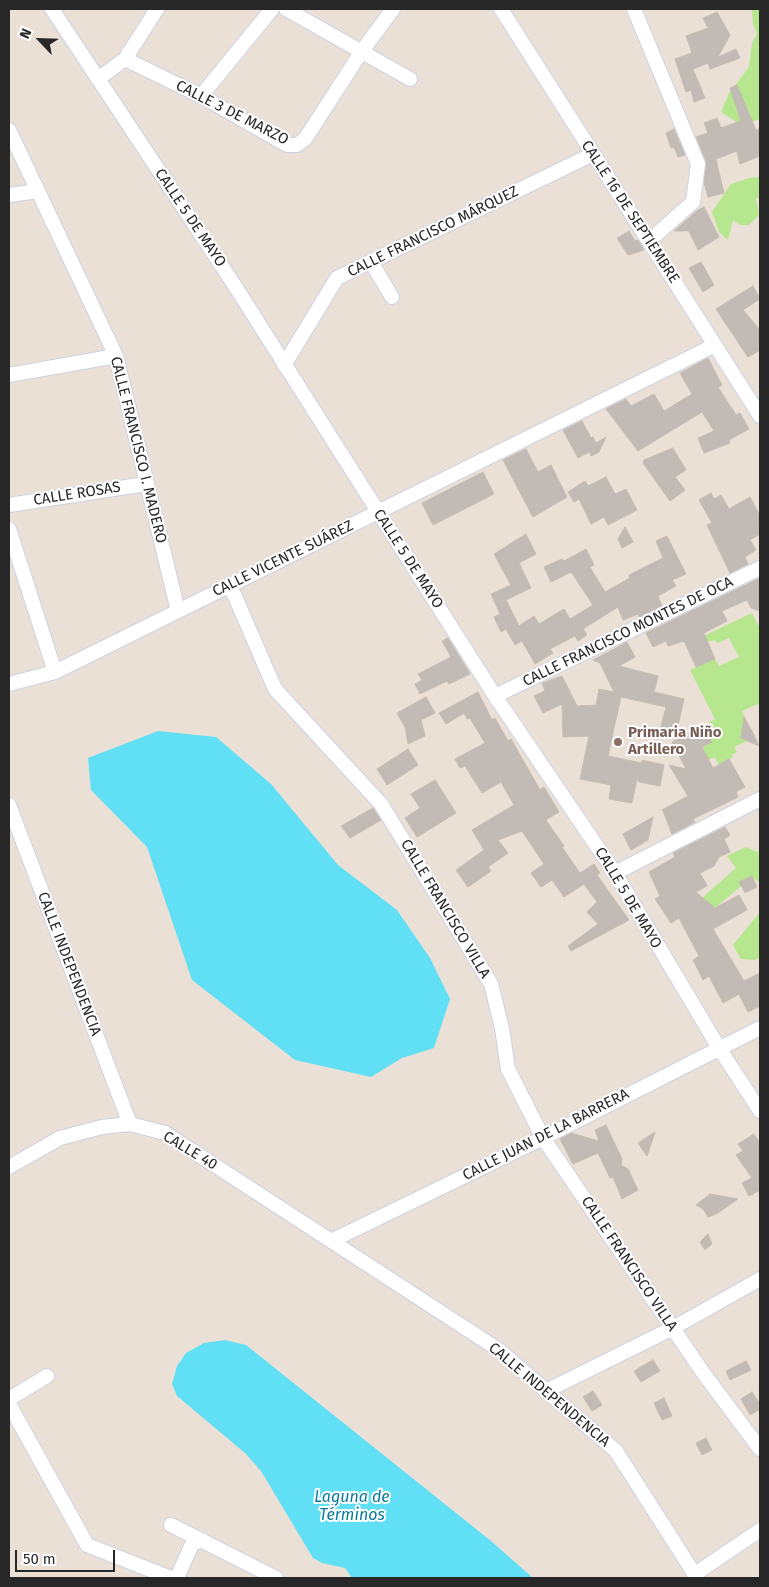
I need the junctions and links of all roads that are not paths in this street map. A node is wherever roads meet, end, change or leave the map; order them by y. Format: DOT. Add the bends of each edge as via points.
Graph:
graph roads {
  1 [pos="52,9"];
  2 [pos="157,9"];
  3 [pos="272,9"];
  4 [pos="286,9"];
  5 [pos="393,9"];
  6 [pos="501,9"];
  7 [pos="634,9"];
  8 [pos="362,51"];
  9 [pos="126,59"];
  10 [pos="98,79"];
  11 [pos="410,79"];
  12 [pos="201,96"];
  13 [pos="9,130"];
  14 [pos="593,154"];
  15 [pos="38,191"];
  16 [pos="9,195"];
  17 [pos="648,240"];
  18 [pos="371,262"];
  19 [pos="392,297"];
  20 [pos="715,345"];
  21 [pos="116,356"];
  22 [pos="284,365"];
  23 [pos="9,375"];
  24 [pos="760,416"];
  25 [pos="146,484"];
  26 [pos="9,505"];
  27 [pos="378,512"];
  28 [pos="9,529"];
  29 [pos="760,568"];
  30 [pos="230,585"];
  31 [pos="178,611"];
  32 [pos="55,672"];
  33 [pos="9,684"];
  34 [pos="495,696"];
  35 [pos="760,799"];
  36 [pos="9,805"];
  37 [pos="11,818"];
  38 [pos="614,872"];
  39 [pos="760,1028"];
  40 [pos="719,1048"];
  41 [pos="760,1111"];
  42 [pos="130,1124"];
  43 [pos="543,1138"];
  44 [pos="9,1167"];
  45 [pos="331,1241"];
  46 [pos="760,1279"];
  47 [pos="673,1328"];
  48 [pos="47,1376"];
  49 [pos="546,1391"];
  50 [pos="9,1398"];
  51 [pos="9,1404"];
  52 [pos="760,1449"];
  53 [pos="171,1525"];
  54 [pos="760,1530"];
  55 [pos="202,1540"];
  56 [pos="696,1576"];
  57 [pos="171,1578"];
  58 [pos="177,1578"];
  59 [pos="276,1578"];
  1 -- 10 [label="street, CALLE 5 DE MAYO"];
  2 -- 9 [label="street"];
  3 -- 12 [label="street"];
  4 -- 8 [label="street"];
  5 -- 8 [label="street, CALLE 3 DE MARZO"];
  6 -- 14 [label="street, CALLE 16 DE SEPTIEMBRE"];
  7 -- 17 [label="street" via="698,164 692,202"];
  8 -- 11 [label="street"];
  8 -- 12 [label="street, CALLE 3 DE MARZO" via="305,139 297,145 286,144"];
  9 -- 10 [label="street"];
  9 -- 12 [label="street, CALLE 3 DE MARZO"];
  10 -- 22 [label="street, CALLE 5 DE MAYO"];
  13 -- 15 [label="street, CALLE FRANCISCO I. MADERO"];
  14 -- 17 [label="street, CALLE 16 DE SEPTIEMBRE"];
  14 -- 18 [label="street, CALLE FRANCISCO MÁRQUEZ"];
  15 -- 16 [label="street"];
  15 -- 21 [label="street, CALLE FRANCISCO I. MADERO"];
  17 -- 20 [label="street, CALLE 16 DE SEPTIEMBRE"];
  18 -- 19 [label="street"];
  18 -- 22 [label="street, CALLE FRANCISCO MÁRQUEZ" via="337,278"];
  20 -- 24 [label="street, CALLE 16 DE SEPTIEMBRE"];
  20 -- 27 [label="street, CALLE VICENTE SUÁREZ"];
  21 -- 23 [label="street"];
  21 -- 25 [label="street, CALLE FRANCISCO I. MADERO"];
  22 -- 27 [label="street, CALLE 5 DE MAYO"];
  25 -- 26 [label="street, CALLE ROSAS"];
  25 -- 31 [label="street, CALLE FRANCISCO I. MADERO"];
  27 -- 30 [label="street, CALLE VICENTE SUÁREZ"];
  27 -- 34 [label="street, CALLE 5 DE MAYO"];
  28 -- 32 [label="street"];
  29 -- 34 [label="street, CALLE FRANCISCO MONTES DE OCA"];
  30 -- 31 [label="street, CALLE VICENTE SUÁREZ"];
  30 -- 43 [label="street, CALLE FRANCISCO VILLA" via="275,689 381,804 478,961 490,984 502,1028 508,1069"];
  31 -- 32 [label="street, CALLE VICENTE SUÁREZ"];
  32 -- 33 [label="street, CALLE VICENTE SUÁREZ"];
  34 -- 38 [label="street, CALLE 5 DE MAYO"];
  35 -- 38 [label="street"];
  36 -- 37 [label="street, CALLE INDEPENDENCIA"];
  37 -- 42 [label="street, CALLE INDEPENDENCIA"];
  38 -- 40 [label="street, CALLE 5 DE MAYO"];
  39 -- 40 [label="street, CALLE JUAN DE LA BARRERA"];
  40 -- 41 [label="street, CALLE 5 DE MAYO"];
  40 -- 43 [label="street, CALLE JUAN DE LA BARRERA"];
  42 -- 44 [label="street, CALLE 40" via="102,1127 60,1138"];
  42 -- 45 [label="street, CALLE 40" via="165,1133"];
  43 -- 45 [label="street, CALLE JUAN DE LA BARRERA"];
  43 -- 47 [label="street, CALLE FRANCISCO VILLA"];
  45 -- 49 [label="street, CALLE INDEPENDENCIA" via="499,1350"];
  46 -- 47 [label="street"];
  47 -- 49 [label="street"];
  47 -- 52 [label="street, CALLE FRANCISCO VILLA"];
  48 -- 50 [label="street"];
  49 -- 56 [label="street, CALLE INDEPENDENCIA" via="616,1451"];
  51 -- 57 [label="street" via="87,1545"];
  53 -- 55 [label="street"];
  54 -- 56 [label="street"];
  55 -- 58 [label="street" via="192,1544"];
  55 -- 59 [label="street"];
}
